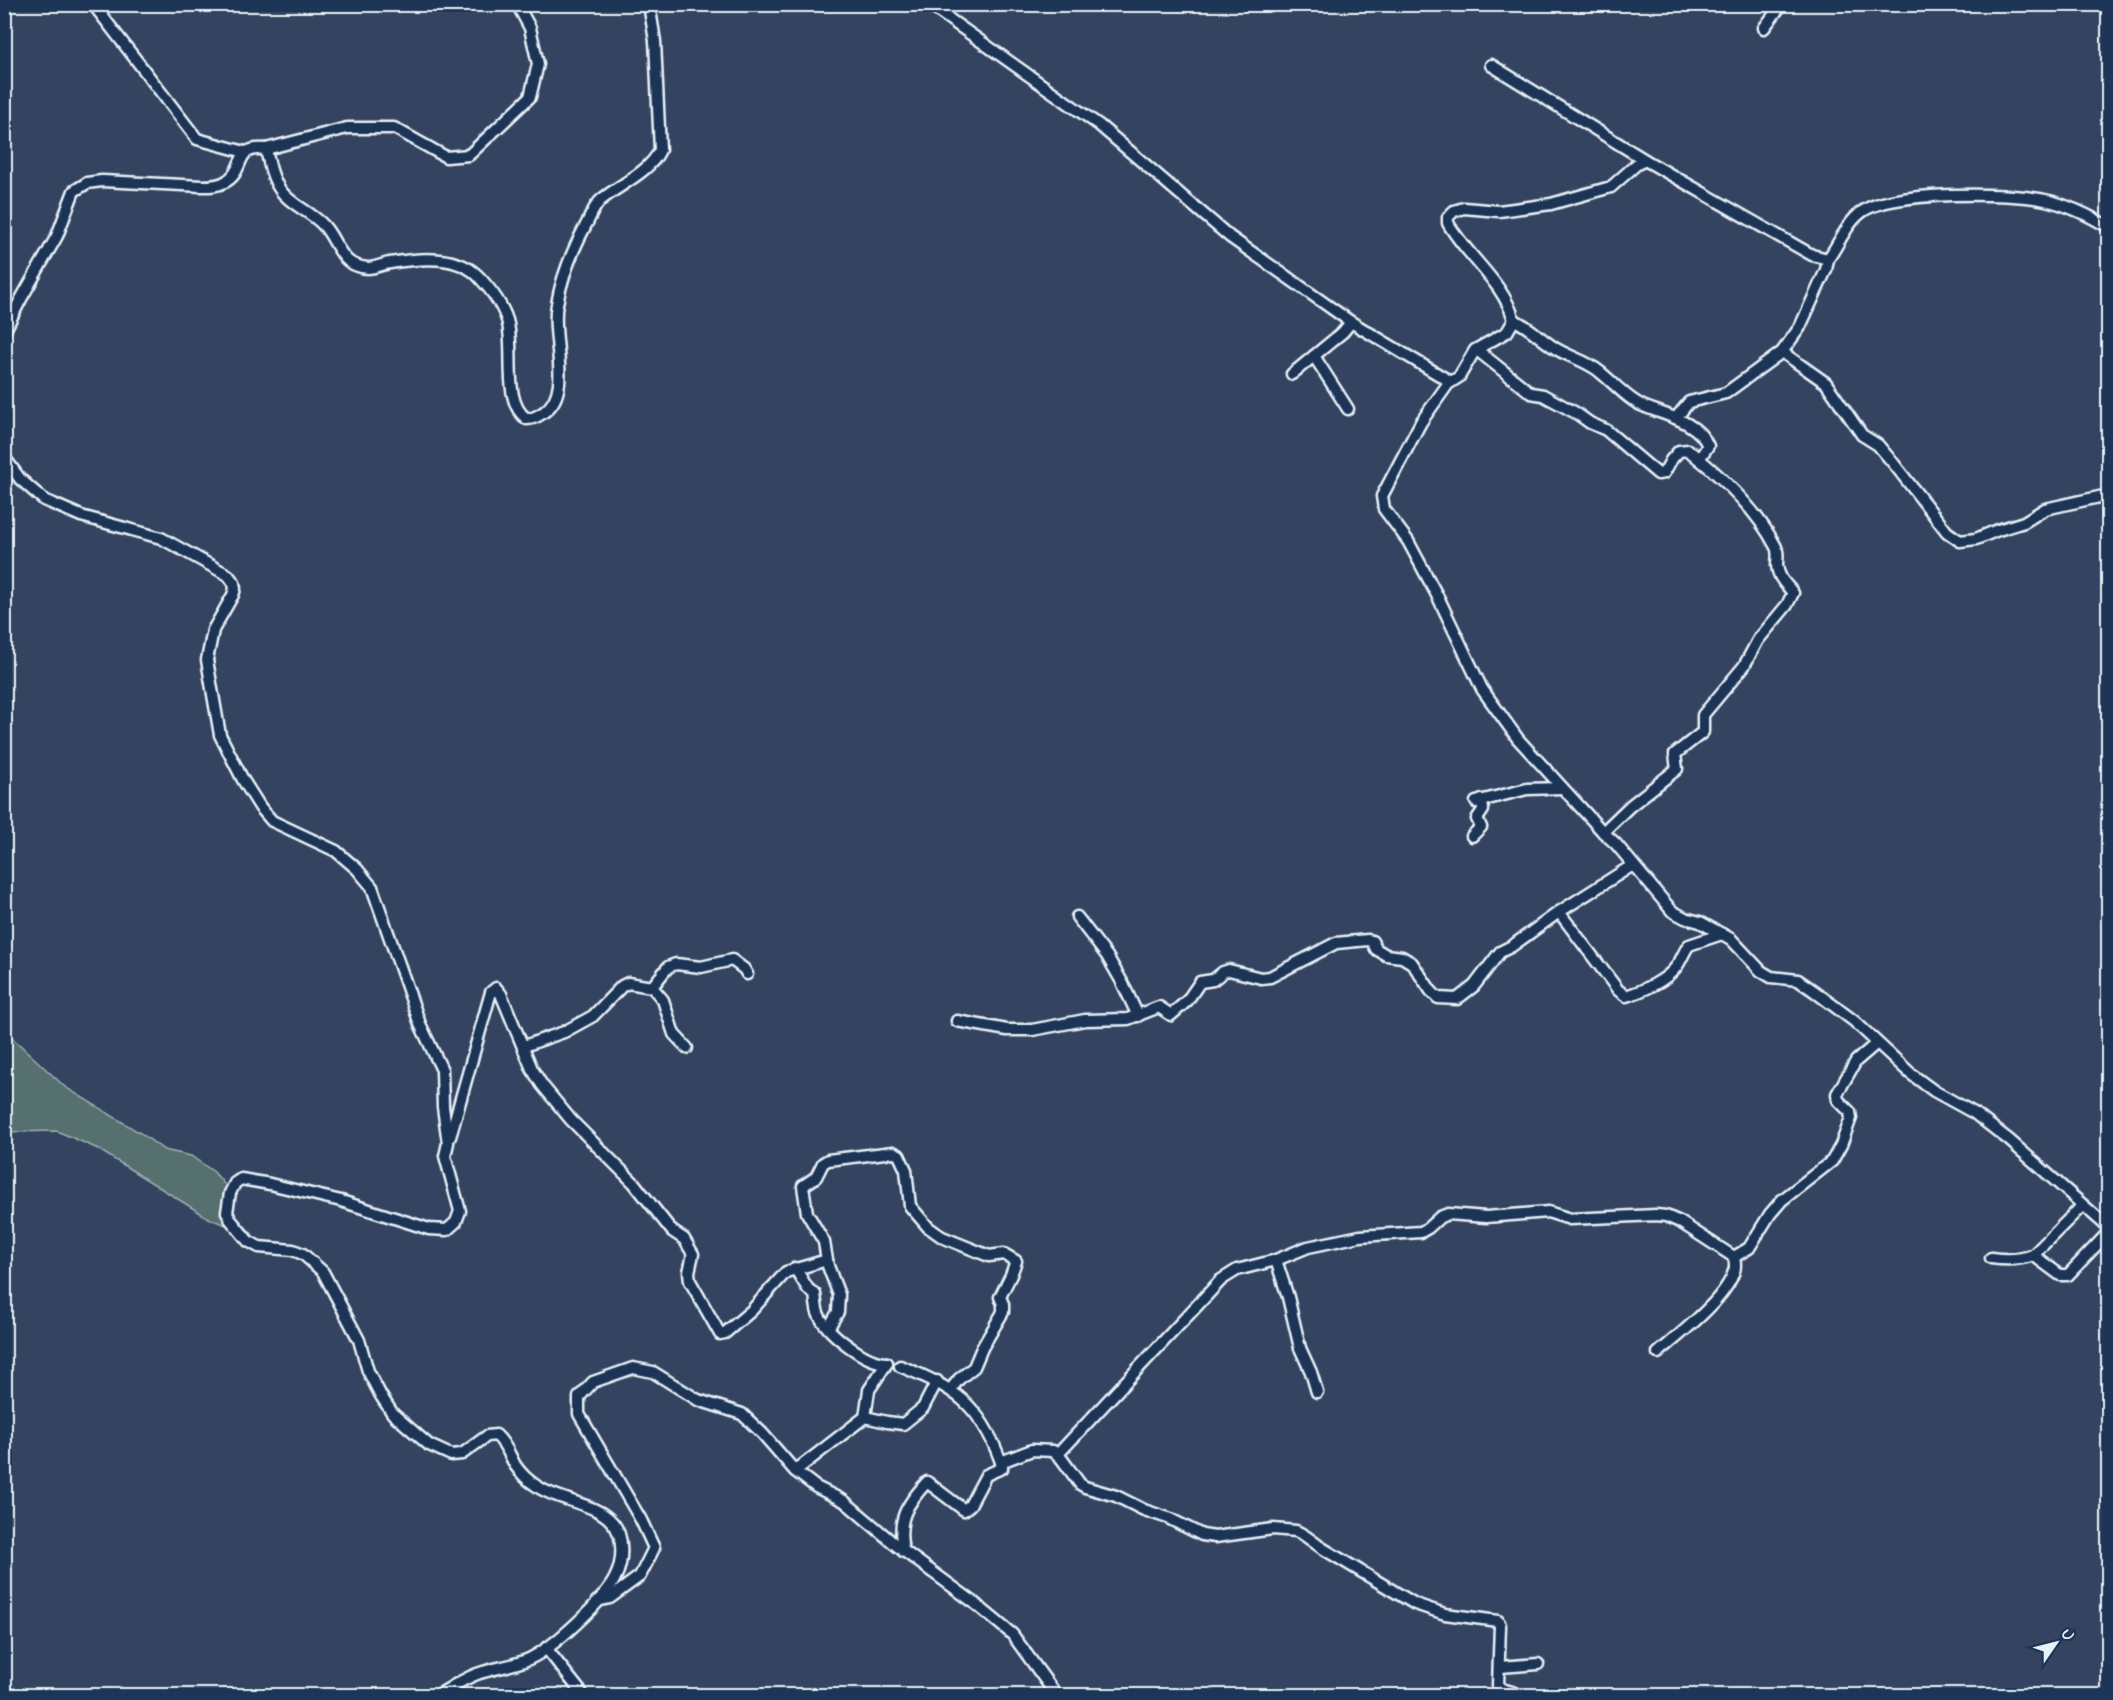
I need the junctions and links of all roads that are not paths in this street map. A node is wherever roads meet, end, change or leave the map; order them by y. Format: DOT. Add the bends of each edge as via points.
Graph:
graph roads {
  1 [pos="93,4"];
  2 [pos="517,4"];
  3 [pos="648,4"];
  4 [pos="928,4"];
  5 [pos="1782,4"];
  6 [pos="1764,28"];
  7 [pos="1491,64"];
  8 [pos="266,149"];
  9 [pos="244,152"];
  10 [pos="1645,160"];
  11 [pos="2109,227"];
  12 [pos="1828,259"];
  13 [pos="1514,320"];
  14 [pos="1351,322"];
  15 [pos="4,332"];
  16 [pos="1477,350"];
  17 [pos="1782,352"];
  18 [pos="1314,356"];
  19 [pos="1292,374"];
  20 [pos="1452,382"];
  21 [pos="1348,409"];
  22 [pos="1676,418"];
  23 [pos="4,457"];
  24 [pos="1699,459"];
  25 [pos="2109,495"];
  26 [pos="1562,788"];
  27 [pos="1603,832"];
  28 [pos="1472,836"];
  29 [pos="1633,865"];
  30 [pos="1559,912"];
  31 [pos="1077,917"];
  32 [pos="1722,934"];
  33 [pos="747,974"];
  34 [pos="652,987"];
  35 [pos="1138,1016"];
  36 [pos="957,1021"];
  37 [pos="1877,1043"];
  38 [pos="524,1046"];
  39 [pos="687,1048"];
  40 [pos="448,1143"];
  41 [pos="2082,1206"];
  42 [pos="2109,1227"];
  43 [pos="2109,1233"];
  44 [pos="2033,1255"];
  45 [pos="1734,1257"];
  46 [pos="1991,1258"];
  47 [pos="827,1260"];
  48 [pos="1276,1260"];
  49 [pos="795,1268"];
  50 [pos="829,1327"];
  51 [pos="1658,1353"];
  52 [pos="900,1366"];
  53 [pos="937,1381"];
  54 [pos="951,1389"];
  55 [pos="1317,1392"];
  56 [pos="865,1417"];
  57 [pos="1058,1454"];
  58 [pos="1001,1462"];
  59 [pos="795,1471"];
  60 [pos="903,1551"];
  61 [pos="597,1602"];
  62 [pos="546,1648"];
  63 [pos="1538,1664"];
  64 [pos="1500,1667"];
  65 [pos="436,1695"];
  66 [pos="582,1695"];
  67 [pos="1057,1695"];
  68 [pos="1518,1695"];
  1 -- 9 [label="street" via="197,139"];
  2 -- 8 [label="street" via="530,28 538,63 530,97 469,155 446,157 394,128 347,128"];
  3 -- 8 [label="street" via="660,150 640,172 599,201 567,262 555,324 558,394 550,408 534,418 527,419 515,406 506,318 497,299 473,269 445,260 403,261 369,268 348,261 323,225 281,192"];
  4 -- 14 [label="street" via="1099,125 1230,237"];
  5 -- 6 [label="street"];
  7 -- 10 [label="street"];
  8 -- 9 [label="street"];
  9 -- 15 [label="street" via="233,176 217,185 102,181 87,183 74,191 57,236"];
  10 -- 12 [label="street" via="1812,255"];
  10 -- 13 [label="street" via="1611,187 1601,190 1551,204 1499,211 1464,208 1448,217 1451,229 1490,276"];
  11 -- 12 [label="street" via="2046,200 1947,195 1906,198 1863,211 1847,227"];
  12 -- 17 [label="street" via="1800,327"];
  13 -- 16 [label="street" via="1507,332"];
  13 -- 22 [label="street" via="1560,351 1599,370 1631,400"];
  14 -- 18 [label="street"];
  14 -- 20 [label="street"];
  16 -- 20 [label="street"];
  16 -- 24 [label="street" via="1532,394 1543,394 1603,428 1658,474 1664,473 1679,451 1688,450"];
  17 -- 22 [label="street" via="1726,393 1689,402"];
  17 -- 25 [label="street" via="1826,383 1862,435 1878,445 1947,532 1960,541 2024,522 2045,509"];
  18 -- 19 [label="street"];
  18 -- 21 [label="street"];
  20 -- 26 [label="street" via="1421,422 1397,465 1382,496 1384,509 1408,541 1482,689 1518,739"];
  22 -- 24 [label="street" via="1706,442 1707,448"];
  23 -- 40 [label="street" via="20,479 44,500 81,516 160,538 214,566 234,583 233,595 213,630 207,660 220,735 243,780 272,820 336,851 372,887 420,1024 441,1070"];
  24 -- 27 [label="street" via="1733,490 1768,535 1777,550 1781,578 1794,594 1758,640 1744,666 1702,715 1703,732 1675,754 1677,769"];
  26 -- 27 [label="street"];
  26 -- 28 [label="street" via="1527,789 1479,801 1483,810 1477,819 1481,827"];
  27 -- 29 [label="street"];
  29 -- 30 [label="street"];
  29 -- 32 [label="street" via="1672,911"];
  30 -- 32 [label="street" via="1626,996 1653,985 1675,969 1689,945"];
  30 -- 35 [label="street" via="1500,952 1477,983 1456,999 1438,998 1412,963 1386,955 1368,940 1336,943 1270,977 1226,970 1213,980 1200,982 1170,1016 1159,1007"];
  31 -- 35 [label="street" via="1107,956"];
  32 -- 37 [label="street" via="1736,943 1761,971 1798,980"];
  33 -- 34 [label="street" via="732,960 701,967 676,964 668,967"];
  34 -- 38 [label="street" via="628,983 593,1016 564,1032"];
  34 -- 39 [label="street" via="663,1000 674,1034"];
  35 -- 36 [label="street" via="1032,1030"];
  37 -- 41 [label="street" via="1934,1091 1974,1113 2009,1140"];
  37 -- 45 [label="street" via="1856,1061 1837,1094 1851,1118 1832,1161 1782,1200 1749,1248"];
  38 -- 40 [label="street" via="501,994 492,989"];
  38 -- 49 [label="street" via="536,1076 559,1106 689,1245 693,1254 690,1281 720,1334 737,1324 778,1278"];
  40 -- 61 [label="street" via="445,1156 460,1211 447,1230 429,1229 341,1201 241,1179 230,1193 227,1212 248,1241 303,1254 323,1272 359,1340 381,1396 393,1414 429,1445 451,1455 462,1454 487,1436 496,1435 506,1445 515,1465 541,1489 601,1512 614,1522 622,1556 616,1577"];
  41 -- 42 [label="street"];
  41 -- 44 [label="street"];
  43 -- 44 [label="street" via="2064,1276"];
  44 -- 46 [label="street" via="2007,1260"];
  45 -- 48 [label="street" via="1666,1216 1570,1219 1545,1212 1486,1217 1448,1214 1420,1232 1350,1238"];
  45 -- 51 [label="street" via="1735,1270 1717,1298"];
  47 -- 49 [label="street"];
  47 -- 50 [label="street" via="839,1295 838,1312"];
  47 -- 54 [label="street" via="824,1242 807,1213 804,1183 816,1177 828,1160 888,1151 903,1161 910,1206 935,1234 989,1256 1004,1254 1014,1258 1015,1266 1000,1297 1003,1312 975,1367"];
  48 -- 55 [label="street" via="1300,1348"];
  48 -- 57 [label="street" via="1237,1270 1221,1280"];
  49 -- 50 [label="street" via="815,1294 818,1312"];
  50 -- 56 [label="street" via="870,1359 887,1363 868,1390"];
  52 -- 53 [label="street"];
  53 -- 54 [label="street"];
  53 -- 56 [label="street" via="923,1407 903,1424"];
  54 -- 58 [label="street" via="982,1420"];
  56 -- 59 [label="street"];
  57 -- 58 [label="street" via="1046,1449 1032,1450"];
  57 -- 64 [label="street" via="1085,1487 1116,1496 1202,1535 1296,1531 1414,1604 1445,1614 1498,1621"];
  58 -- 60 [label="street" via="1002,1468 986,1475 964,1510 927,1482 905,1510 900,1535"];
  59 -- 60 [label="street" via="844,1502"];
  59 -- 61 [label="street" via="742,1414 698,1400 653,1372 633,1368 593,1382 579,1397 579,1414 654,1548 640,1576 610,1598"];
  60 -- 67 [label="street" via="1012,1634"];
  61 -- 62 [label="street"];
  62 -- 65 [label="street" via="528,1660 470,1676"];
  62 -- 66 [label="street"];
  63 -- 64 [label="street"];
  64 -- 68 [label="street" via="1499,1688"];
}
